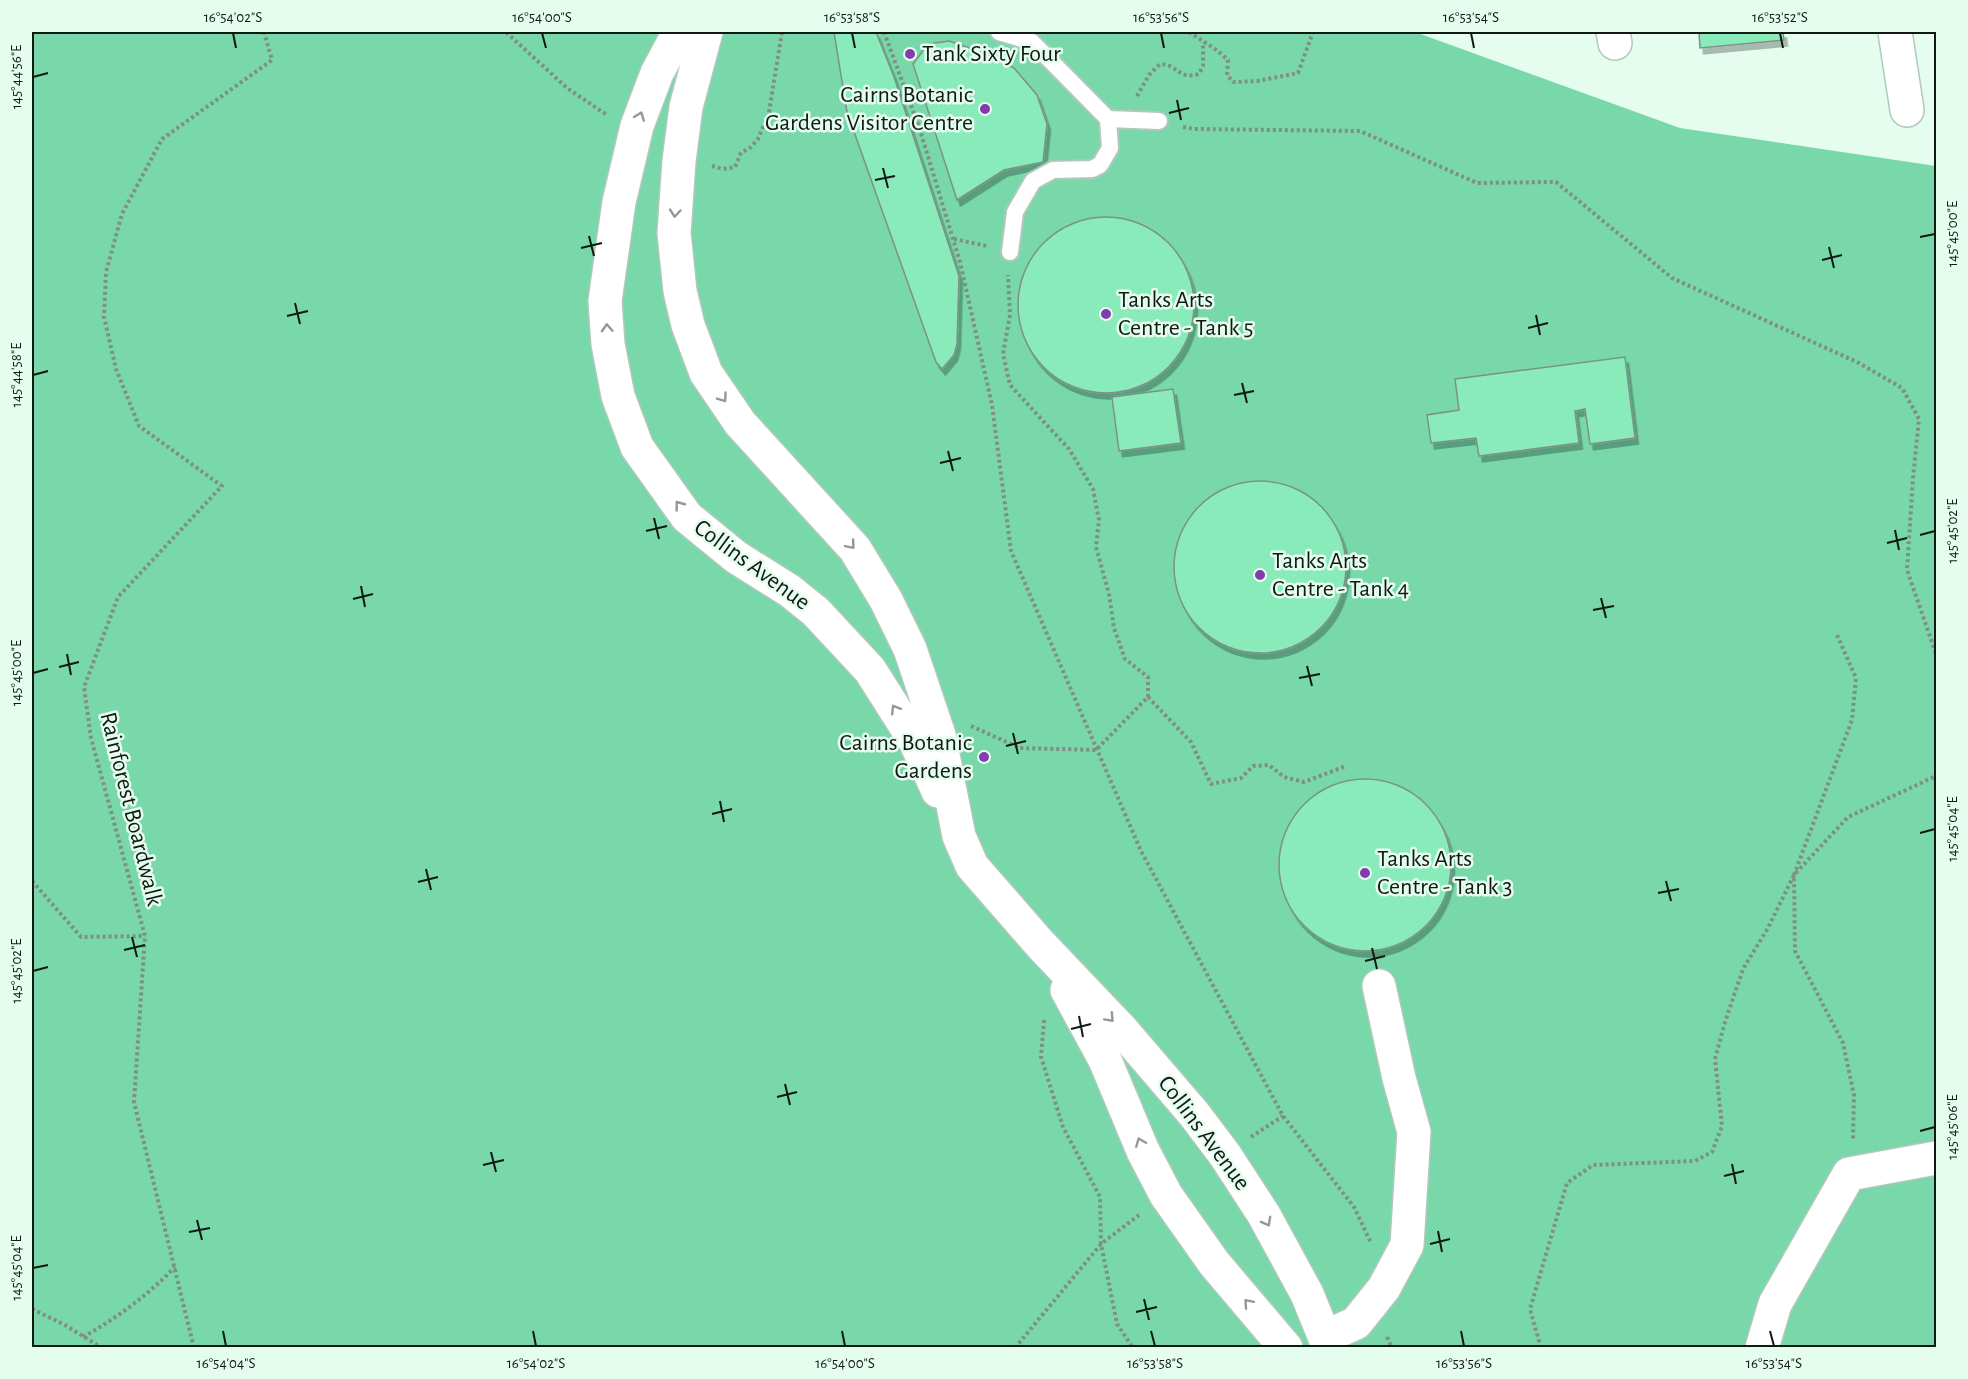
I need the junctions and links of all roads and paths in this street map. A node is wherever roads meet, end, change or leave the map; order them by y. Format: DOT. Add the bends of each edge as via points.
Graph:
graph roads {
  1 [pos="264,32"];
  2 [pos="507,32"];
  3 [pos="679,32"];
  4 [pos="706,32"];
  5 [pos="782,32"];
  6 [pos="884,32"];
  7 [pos="999,32"];
  8 [pos="1189,32"];
  9 [pos="1312,32"];
  10 [pos="1895,32"];
  11 [pos="1203,41"];
  12 [pos="1907,110"];
  13 [pos="1108,119"];
  14 [pos="1159,121"];
  15 [pos="633,140"];
  16 [pos="681,147"];
  17 [pos="953,239"];
  18 [pos="1010,252"];
  19 [pos="1837,635"];
  20 [pos="1936,654"];
  21 [pos="1148,697"];
  22 [pos="979,729"];
  23 [pos="1096,750"];
  24 [pos="1346,766"];
  25 [pos="1936,776"];
  26 [pos="959,836"];
  27 [pos="1794,875"];
  28 [pos="32,881"];
  29 [pos="145,936"];
  30 [pos="1041,945"];
  31 [pos="1379,986"];
  32 [pos="1044,1016"];
  33 [pos="1283,1116"];
  34 [pos="1250,1138"];
  35 [pos="1853,1140"];
  36 [pos="1936,1158"];
  37 [pos="1143,1212"];
  38 [pos="1101,1244"];
  39 [pos="1373,1248"];
  40 [pos="175,1267"];
  41 [pos="1370,1306"];
  42 [pos="32,1309"];
  43 [pos="83,1337"];
  44 [pos="1327,1342"];
  45 [pos="102,1347"];
  46 [pos="194,1347"];
  47 [pos="1015,1347"];
  48 [pos="1133,1347"];
  49 [pos="1286,1347"];
  50 [pos="1392,1347"];
  51 [pos="1541,1347"];
  52 [pos="1762,1347"];
  1 -- 29 [label="path, Rainforest Boardwalk" via="272,60 162,139 122,214 106,272 104,317 116,369 139,426 222,486 118,597 84,687 90,738"];
  2 -- 15 [label="path" via="567,88 607,115"];
  15 -- 3 [label="street, Collins Avenue, one-way" via="657,73"];
  4 -- 16 [label="street, Collins Avenue" via="686,107"];
  5 -- 16 [label="path" via="769,112 758,139 741,153 735,167 723,169 703,164"];
  6 -- 17 [label="path" via="919,127"];
  7 -- 13 [label="lane" via="1032,42"];
  8 -- 11 [label="path"];
  9 -- 11 [label="path" via="1298,73 1257,81 1233,82 1227,75 1228,60"];
  10 -- 12 [label="street"];
  11 -- 13 [label="path" via="1203,66 1199,74 1188,77 1170,65 1161,64 1137,96"];
  13 -- 14 [label="lane"];
  13 -- 18 [label="lane" via="1110,148 1100,165 1092,169 1053,170 1033,181 1015,212"];
  14 -- 20 [label="path" via="1194,129 1360,131 1477,183 1556,182 1672,278 1859,363 1902,388 1919,419 1907,570"];
  15 -- 16 [label="street" via="665,150"];
  26 -- 15 [label="street, Collins Avenue, one-way" via="915,741 870,670 816,612 736,557 687,517 637,447 618,396 605,301 619,202"];
  16 -- 26 [label="street, Collins Avenue, one-way" via="674,233 680,291 706,373 740,423 855,549 886,600 910,649 939,735"];
  17 -- 18 [label="path"];
  17 -- 23 [label="path" via="992,405 1011,551"];
  18 -- 21 [label="path" via="1010,315 1003,354 1010,385 1070,449 1093,489 1099,520 1096,547 1109,594 1113,628 1125,659 1148,677"];
  19 -- 27 [label="path" via="1856,678 1852,720"];
  21 -- 23 [label="path"];
  21 -- 24 [label="path" via="1191,742 1211,784 1241,778 1253,766 1269,765 1284,777 1304,782"];
  22 -- 23 [label="path" via="1020,748"];
  23 -- 33 [label="path" via="1142,851"];
  25 -- 27 [label="path" via="1848,817"];
  26 -- 30 [label="street, Collins Avenue" via="972,866"];
  27 -- 35 [label="path" via="1795,951 1843,1043 1854,1095"];
  27 -- 51 [label="path" via="1743,969 1725,1022 1715,1059 1722,1126 1712,1152 1695,1161 1593,1165 1567,1184 1530,1309"];
  28 -- 29 [label="path" via="81,937"];
  29 -- 40 [label="path, Rainforest Boardwalk" via="135,1102"];
  30 -- 44 [label="street, Collins Avenue, one-way" via="1122,1030 1225,1155 1264,1215 1307,1294"];
  49 -- 30 [label="street, Collins Avenue, one-way" via="1214,1263 1166,1195 1105,1060"];
  31 -- 41 [label="street" via="1414,1132 1407,1245"];
  32 -- 38 [label="path" via="1041,1057 1063,1127 1100,1197"];
  33 -- 34 [label="path"];
  33 -- 39 [label="path" via="1354,1207"];
  36 -- 52 [label="street" via="1849,1174 1775,1304"];
  37 -- 38 [label="path"];
  38 -- 47 [label="path"];
  38 -- 48 [label="path" via="1117,1324"];
  40 -- 43 [label="path" via="157,1286"];
  40 -- 46 [label="path, Rainforest Boardwalk"];
  41 -- 44 [label="street" via="1356,1323"];
  41 -- 50 [label="path"];
  42 -- 43 [label="path"];
  43 -- 45 [label="path"];
}
